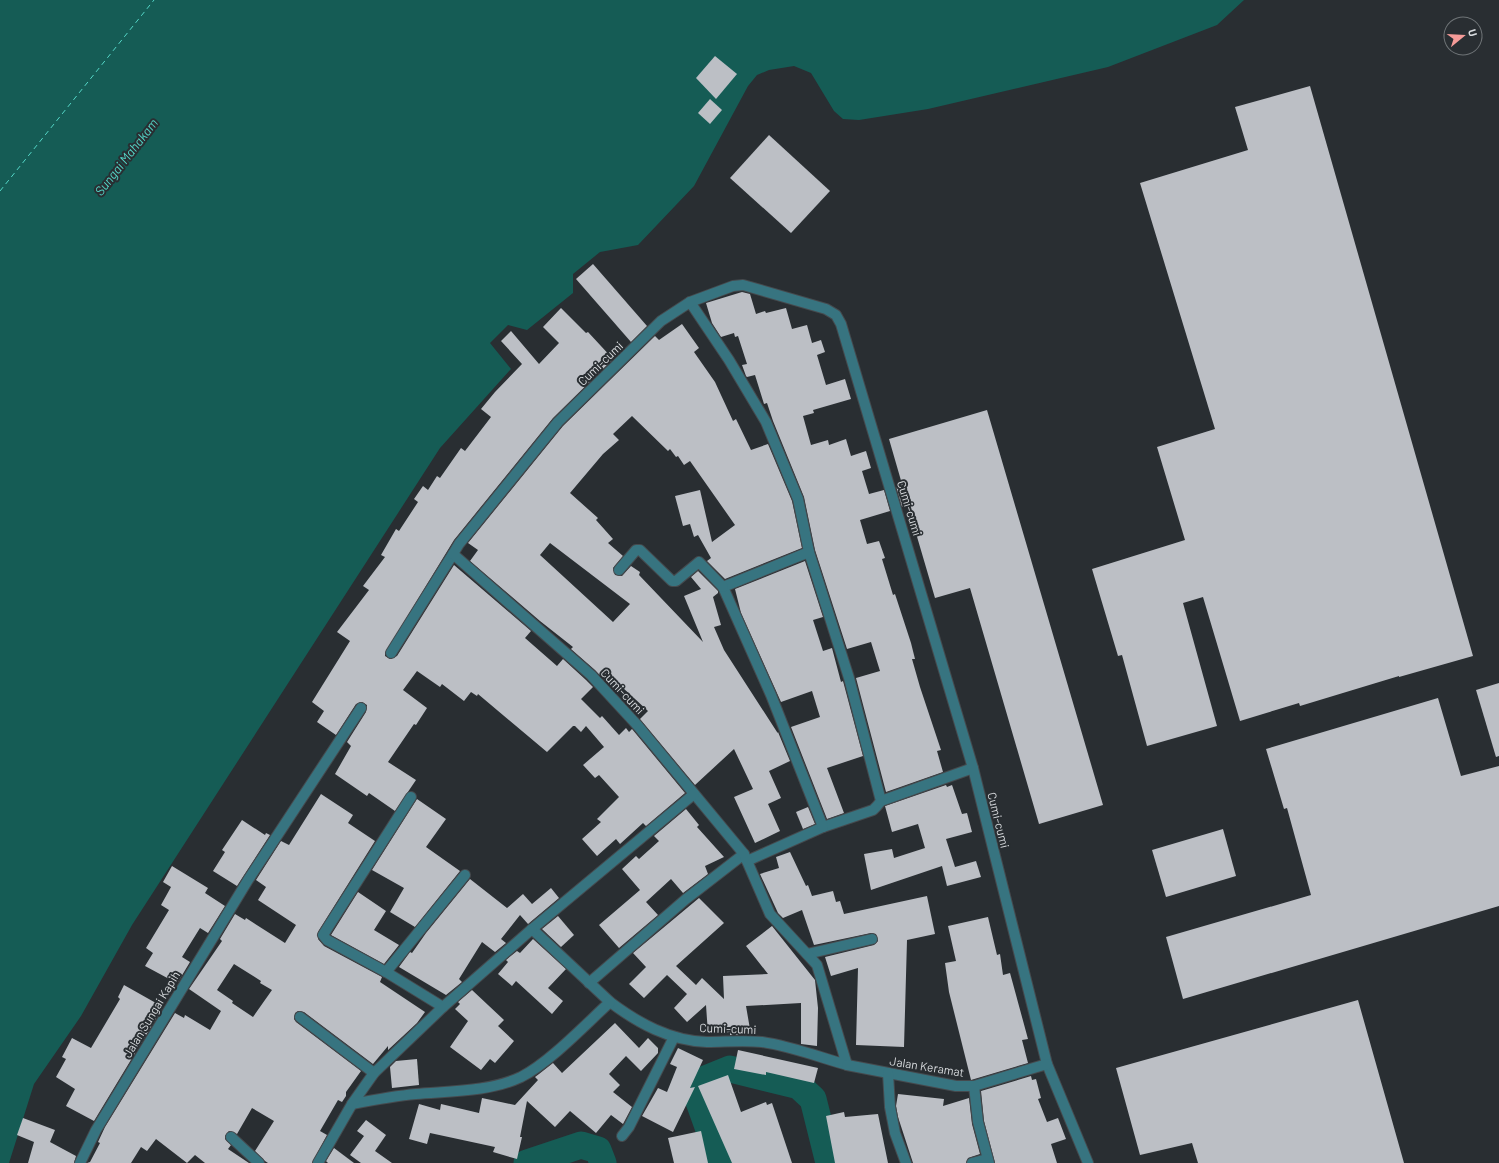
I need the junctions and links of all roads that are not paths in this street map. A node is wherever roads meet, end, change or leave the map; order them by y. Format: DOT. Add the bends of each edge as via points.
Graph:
graph roads {
  1 [pos="690,302"];
  2 [pos="810,552"];
  3 [pos="453,554"];
  4 [pos="619,570"];
  5 [pos="724,588"];
  6 [pos="391,653"];
  7 [pos="361,708"];
  8 [pos="973,768"];
  9 [pos="694,794"];
  10 [pos="411,797"];
  11 [pos="881,801"];
  12 [pos="823,827"];
  13 [pos="746,858"];
  14 [pos="465,875"];
  15 [pos="532,930"];
  16 [pos="872,939"];
  17 [pos="807,954"];
  18 [pos="386,972"];
  19 [pos="589,983"];
  20 [pos="610,1002"];
  21 [pos="443,1007"];
  22 [pos="300,1017"];
  23 [pos="674,1037"];
  24 [pos="1047,1064"];
  25 [pos="847,1065"];
  26 [pos="374,1073"];
  27 [pos="888,1074"];
  28 [pos="974,1086"];
  29 [pos="352,1104"];
  30 [pos="622,1136"];
  31 [pos="230,1137"];
  32 [pos="988,1161"];
  33 [pos="254,1162"];
  34 [pos="80,1163"];
  35 [pos="318,1163"];
  36 [pos="906,1163"];
  37 [pos="972,1163"];
  38 [pos="1088,1163"];
  1 -- 2 [label="street" via="766,422 798,499"];
  1 -- 3 [label="street, Cumi-cumi" via="661,321 558,422"];
  1 -- 8 [label="street, Cumi-cumi" via="733,286 743,285 826,309 836,315 844,333"];
  2 -- 5 [label="street"];
  2 -- 11 [label="street" via="849,678"];
  3 -- 6 [label="street"];
  3 -- 9 [label="street, Cumi-cumi" via="591,675 638,726"];
  4 -- 5 [label="street" via="636,550 640,550 672,581 676,581 699,562"];
  5 -- 12 [label="street" via="771,695"];
  7 -- 34 [label="street, Jalan Sungai Kapih" via="248,880 96,1130"];
  8 -- 11 [label="street"];
  8 -- 24 [label="street, Cumi-cumi"];
  9 -- 13 [label="street, Cumi-cumi"];
  9 -- 15 [label="street"];
  10 -- 18 [label="street" via="323,935 327,940"];
  11 -- 12 [label="street" via="873,810"];
  12 -- 13 [label="street"];
  13 -- 17 [label="street, Cumi-cumi" via="770,914"];
  13 -- 19 [label="street" via="686,898"];
  14 -- 18 [label="street"];
  15 -- 19 [label="street, Cumi-cumi"];
  15 -- 21 [label="street"];
  16 -- 17 [label="street"];
  17 -- 25 [label="street, Cumi-cumi" via="817,965 822,976"];
  18 -- 21 [label="street"];
  19 -- 20 [label="street, Cumi-cumi"];
  20 -- 23 [label="street, Cumi-cumi" via="644,1025"];
  20 -- 29 [label="street" via="545,1060 522,1076 505,1083"];
  21 -- 26 [label="street"];
  22 -- 26 [label="street"];
  23 -- 25 [label="street, Cumi-cumi" via="706,1042 763,1042"];
  23 -- 30 [label="street" via="629,1127"];
  24 -- 28 [label="street, Jalan Keramat"];
  24 -- 38 [label="street, Cumi-cumi"];
  25 -- 27 [label="street, Jalan Keramat"];
  26 -- 29 [label="street"];
  27 -- 28 [label="street, Jalan Keramat" via="956,1086"];
  27 -- 36 [label="street" via="895,1133"];
  28 -- 32 [label="street" via="978,1122"];
  29 -- 35 [label="street"];
  31 -- 33 [label="street"];
  32 -- 37 [label="street"];
}
